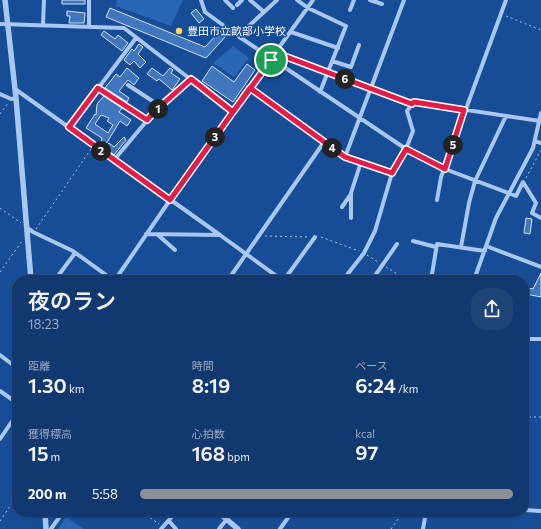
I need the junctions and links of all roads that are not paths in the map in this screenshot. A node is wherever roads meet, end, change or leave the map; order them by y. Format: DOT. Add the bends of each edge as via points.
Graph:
graph roads {
  1 [pos="5,0"];
  2 [pos="44,0"];
  3 [pos="89,0"];
  4 [pos="201,0"];
  5 [pos="225,0"];
  6 [pos="242,0"];
  7 [pos="250,0"];
  8 [pos="277,0"];
  9 [pos="297,0"];
  10 [pos="313,0"];
  11 [pos="354,0"];
  12 [pos="370,0"];
  13 [pos="404,0"];
  14 [pos="506,0"];
  15 [pos="237,4"];
  16 [pos="382,4"];
  17 [pos="232,8"];
  18 [pos="308,8"];
  19 [pos="350,10"];
  20 [pos="264,12"];
  21 [pos="8,23"];
  22 [pos="0,24"];
  23 [pos="43,25"];
  24 [pos="89,27"];
  25 [pos="291,32"];
  26 [pos="238,36"];
  27 [pos="136,38"];
  28 [pos="359,45"];
  29 [pos="338,48"];
  30 [pos="276,53"];
  31 [pos="271,60"];
  32 [pos="332,61"];
  33 [pos="328,73"];
  34 [pos="191,79"];
  35 [pos="128,85"];
  36 [pos="98,88"];
  37 [pos="250,88"];
  38 [pos="371,88"];
  39 [pos="15,89"];
  40 [pos="320,92"];
  41 [pos="0,94"];
  42 [pos="13,98"];
  43 [pos="412,104"];
  44 [pos="160,106"];
  45 [pos="464,110"];
  46 [pos="233,112"];
  47 [pos="541,113"];
  48 [pos="506,116"];
  49 [pos="359,118"];
  50 [pos="147,120"];
  51 [pos="540,121"];
  52 [pos="69,127"];
  53 [pos="535,141"];
  54 [pos="324,142"];
  55 [pos="541,143"];
  56 [pos="406,149"];
  57 [pos="345,157"];
  58 [pos="114,160"];
  59 [pos="360,162"];
  60 [pos="445,169"];
  61 [pos="392,173"];
  62 [pos="476,181"];
  63 [pos="351,194"];
  64 [pos="509,194"];
  65 [pos="170,200"];
  66 [pos="437,200"];
  67 [pos="342,207"];
  68 [pos="351,218"];
  69 [pos="541,218"];
  70 [pos="26,227"];
  71 [pos="146,234"];
  72 [pos="158,235"];
  73 [pos="220,235"];
  74 [pos="315,237"];
  75 [pos="413,241"];
  76 [pos="397,244"];
  77 [pos="486,246"];
  78 [pos="436,247"];
  79 [pos="461,247"];
  80 [pos="175,250"];
  81 [pos="485,251"];
  82 [pos="75,253"];
  83 [pos="247,254"];
  84 [pos="541,267"];
  85 [pos="31,275"];
  86 [pos="59,275"];
  87 [pos="107,275"];
  88 [pos="117,275"];
  89 [pos="232,275"];
  90 [pos="276,275"];
  91 [pos="287,275"];
  92 [pos="347,275"];
  93 [pos="376,275"];
  94 [pos="432,275"];
  95 [pos="476,275"];
  96 [pos="529,339"];
  97 [pos="541,339"];
  98 [pos="0,355"];
  99 [pos="12,364"];
  100 [pos="0,391"];
  101 [pos="12,399"];
  102 [pos="12,421"];
  103 [pos="1,436"];
  104 [pos="529,510"];
  105 [pos="541,511"];
  106 [pos="45,517"];
  107 [pos="59,517"];
  108 [pos="172,517"];
  109 [pos="224,517"];
  110 [pos="288,517"];
  111 [pos="425,517"];
  112 [pos="227,519"];
  113 [pos="169,521"];
  114 [pos="162,528"];
  115 [pos="46,529"];
  116 [pos="51,529"];
  117 [pos="176,529"];
  118 [pos="219,529"];
  119 [pos="238,529"];
  120 [pos="280,529"];
  121 [pos="423,529"];
  1 -- 21 [label="street"];
  2 -- 23 [label="street"];
  3 -- 24 [label="street"];
  4 -- 26 [label="street" via="205,12"];
  5 -- 17 [label="street"];
  6 -- 15 [label="street"];
  7 -- 20 [label="street"];
  8 -- 20 [label="street"];
  9 -- 18 [label="street"];
  10 -- 18 [label="street"];
  11 -- 19 [label="street"];
  12 -- 16 [label="street"];
  13 -- 38 [label="street"];
  14 -- 45 [label="street"];
  18 -- 25 [label="street"];
  18 -- 29 [label="street" via="346,26"];
  20 -- 26 [label="street"];
  21 -- 22 [label="street"];
  21 -- 23 [label="street"];
  21 -- 39 [label="street"];
  23 -- 24 [label="street"];
  24 -- 27 [label="street" via="124,28"];
  25 -- 29 [label="street"];
  25 -- 30 [label="street"];
  26 -- 31 [label="street"];
  27 -- 34 [label="street"];
  27 -- 36 [label="street"];
  28 -- 32 [label="street" via="352,67"];
  29 -- 32 [label="street"];
  30 -- 31 [label="street"];
  30 -- 33 [label="street"];
  31 -- 37 [label="street"];
  31 -- 40 [label="street"];
  32 -- 33 [label="street"];
  33 -- 38 [label="street"];
  33 -- 40 [label="street"];
  34 -- 44 [label="street"];
  34 -- 46 [label="street"];
  35 -- 44 [label="street"];
  36 -- 50 [label="street"];
  36 -- 52 [label="street"];
  37 -- 46 [label="street"];
  37 -- 54 [label="street"];
  38 -- 43 [label="street"];
  38 -- 49 [label="street"];
  39 -- 42 [label="street"];
  39 -- 52 [label="street"];
  40 -- 49 [label="street"];
  41 -- 42 [label="street"];
  42 -- 70 [label="street"];
  43 -- 45 [label="street" via="414,102"];
  43 -- 56 [label="street" via="407,111 413,131"];
  44 -- 50 [label="street"];
  45 -- 48 [label="street"];
  45 -- 60 [label="street"];
  46 -- 65 [label="street"];
  47 -- 51 [label="street"];
  48 -- 51 [label="street"];
  48 -- 62 [label="street"];
  49 -- 56 [label="street"];
  49 -- 57 [label="street"];
  50 -- 58 [label="street"];
  51 -- 53 [label="street"];
  52 -- 58 [label="street"];
  53 -- 55 [label="street"];
  53 -- 64 [label="street"];
  54 -- 57 [label="street"];
  54 -- 83 [label="street"];
  56 -- 60 [label="street"];
  56 -- 61 [label="street"];
  57 -- 59 [label="street"];
  58 -- 65 [label="street"];
  59 -- 61 [label="street"];
  59 -- 63 [label="street"];
  60 -- 62 [label="street"];
  60 -- 66 [label="street"];
  61 -- 92 [label="street" via="376,231 364,254"];
  62 -- 64 [label="street"];
  62 -- 79 [label="street"];
  63 -- 67 [label="street"];
  63 -- 68 [label="street"];
  64 -- 69 [label="street" via="516,196 523,182 536,202 532,213"];
  64 -- 77 [label="street" via="496,218"];
  65 -- 71 [label="street"];
  65 -- 73 [label="street"];
  70 -- 82 [label="street"];
  70 -- 85 [label="street"];
  71 -- 72 [label="street"];
  71 -- 88 [label="street"];
  72 -- 73 [label="street"];
  72 -- 80 [label="street"];
  73 -- 83 [label="street"];
  74 -- 91 [label="street"];
  75 -- 78 [label="street"];
  76 -- 93 [label="street"];
  77 -- 81 [label="street"];
  77 -- 84 [label="street"];
  78 -- 79 [label="street" via="436,244"];
  78 -- 94 [label="street"];
  79 -- 81 [label="street"];
  81 -- 95 [label="street"];
  82 -- 86 [label="street"];
  82 -- 87 [label="street"];
  83 -- 89 [label="street"];
  83 -- 90 [label="street"];
  96 -- 97 [label="street"];
  98 -- 99 [label="street"];
  100 -- 101 [label="street"];
  102 -- 103 [label="street"];
  104 -- 105 [label="street"];
  106 -- 115 [label="street"];
  107 -- 116 [label="street"];
  108 -- 113 [label="street"];
  109 -- 112 [label="street"];
  110 -- 120 [label="street"];
  111 -- 121 [label="street"];
  112 -- 118 [label="street"];
  112 -- 119 [label="street"];
  113 -- 114 [label="street"];
  113 -- 117 [label="street"];
}
